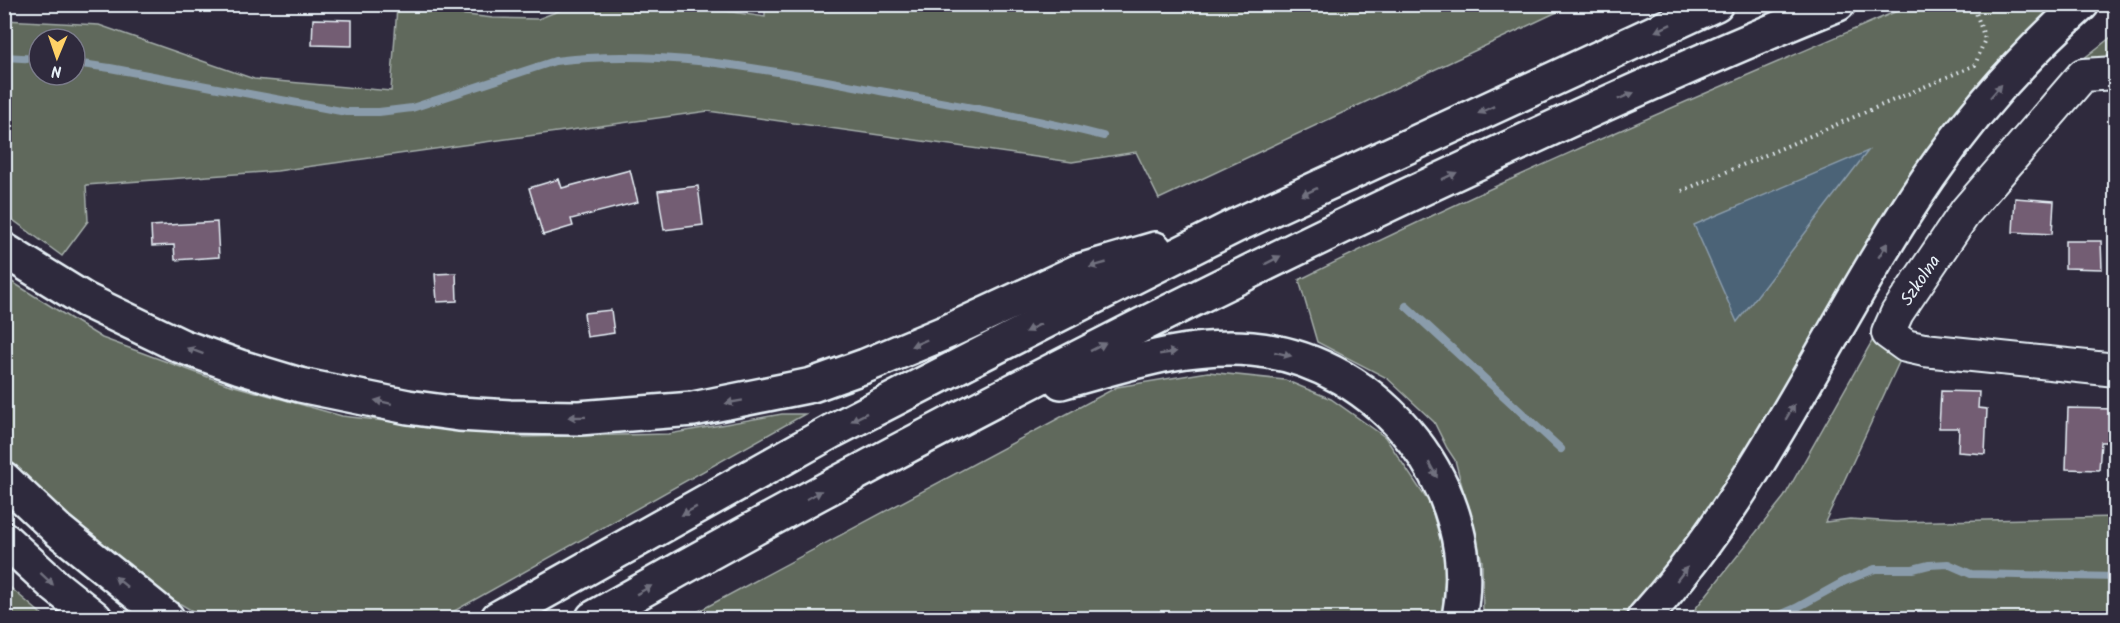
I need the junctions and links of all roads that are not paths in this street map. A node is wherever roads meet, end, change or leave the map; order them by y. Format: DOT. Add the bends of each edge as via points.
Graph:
graph roads {
  1 [pos="1716,4"];
  2 [pos="1838,4"];
  3 [pos="2082,4"];
  4 [pos="2115,73"];
  5 [pos="1235,226"];
  6 [pos="4,250"];
  7 [pos="2115,370"];
  8 [pos="990,402"];
  9 [pos="4,479"];
  10 [pos="4,539"];
  11 [pos="95,618"];
  12 [pos="167,618"];
  13 [pos="498,618"];
  14 [pos="593,618"];
  15 [pos="1459,618"];
  16 [pos="1644,618"];
  1 -- 5 [label="highway, one-way"];
  8 -- 2 [label="highway, one-way" via="1282,255 1524,141"];
  16 -- 3 [label="highway, one-way" via="1713,533 1773,441 1929,177 2001,84"];
  4 -- 7 [label="street, Szkolna" via="2083,75 1966,211 1888,333 1906,346 1924,350"];
  5 -- 6 [label="highway, one-way" via="1079,271 949,331 812,385 693,409 579,418 459,414 290,382 181,346 85,300"];
  5 -- 13 [label="highway, one-way" via="832,431"];
  14 -- 8 [label="highway, one-way"];
  8 -- 15 [label="highway, one-way" via="1156,355 1195,349 1253,349 1307,361 1327,370 1362,390 1403,426 1435,472 1460,548"];
  12 -- 9 [label="highway, one-way" via="58,530"];
  10 -- 11 [label="highway, one-way"];
}
